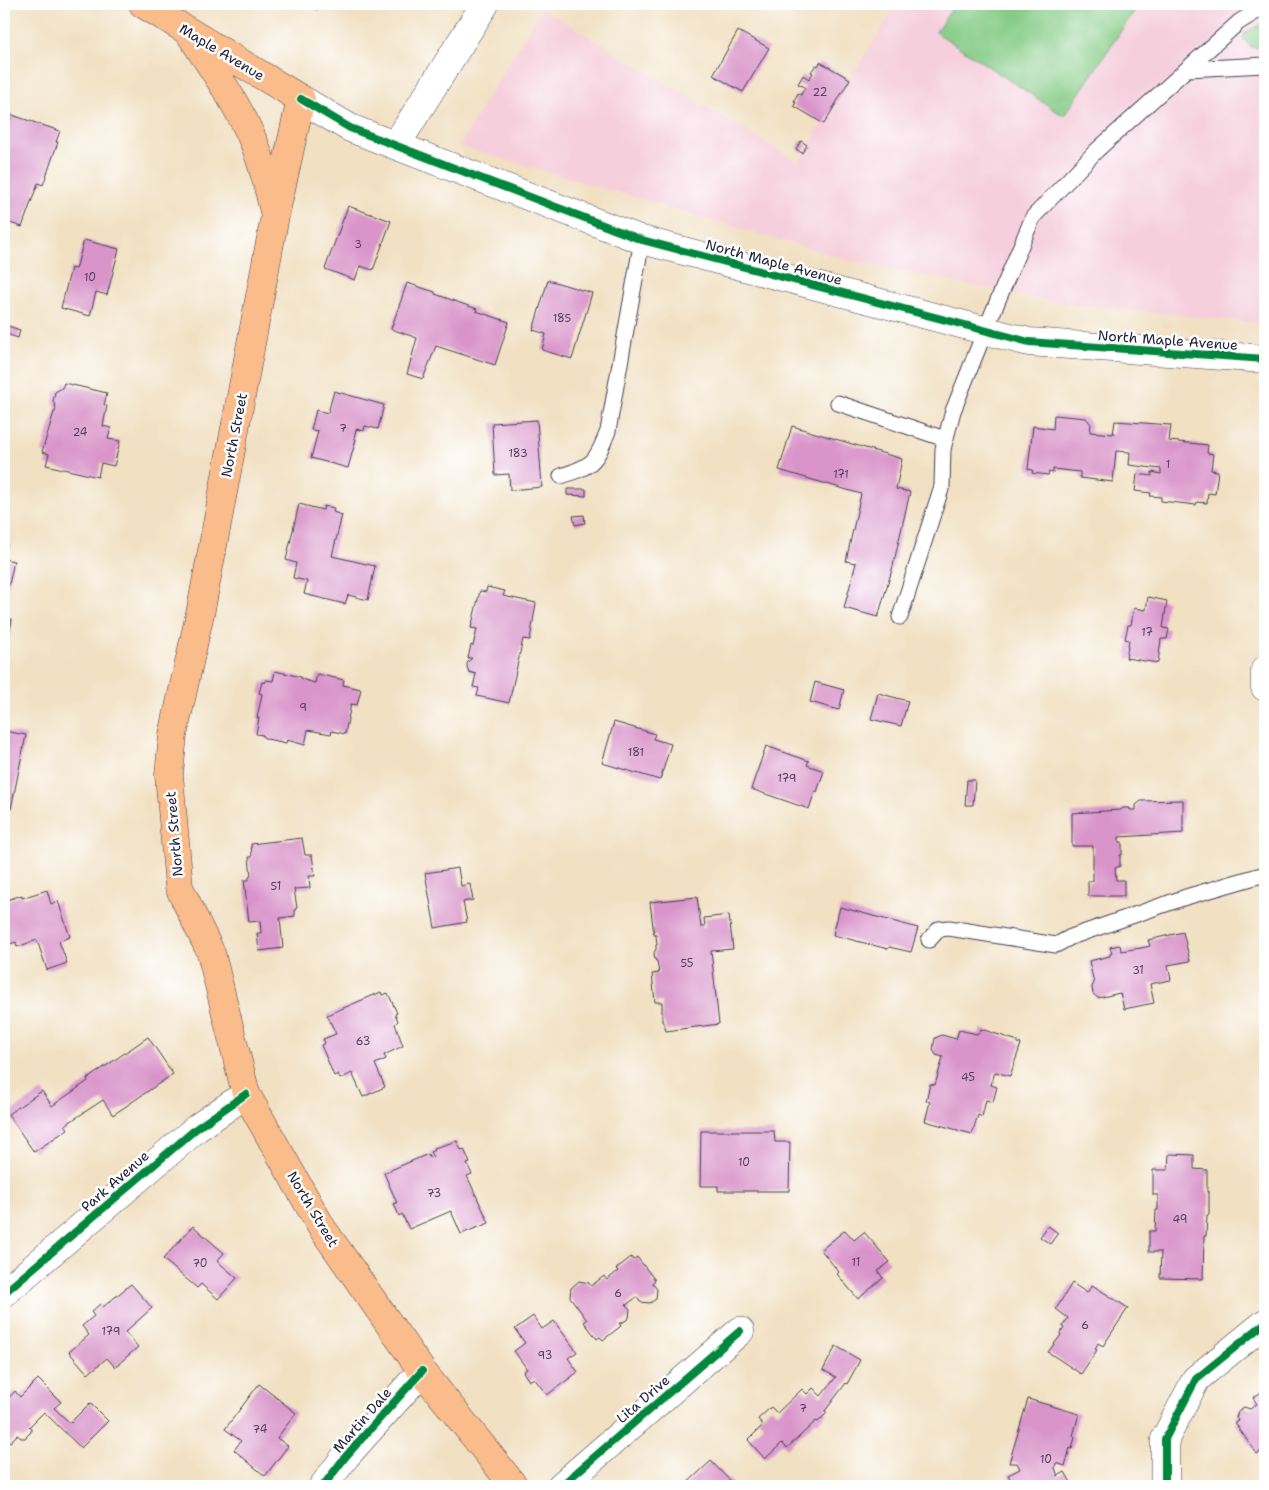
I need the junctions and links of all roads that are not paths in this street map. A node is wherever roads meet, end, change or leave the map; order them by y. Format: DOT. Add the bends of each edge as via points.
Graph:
graph roads {
  1 [pos="143,4"];
  2 [pos="485,4"];
  3 [pos="1265,6"];
  4 [pos="189,32"];
  5 [pos="1265,65"];
  6 [pos="1188,69"];
  7 [pos="301,99"];
  8 [pos="396,146"];
  9 [pos="275,216"];
  10 [pos="642,240"];
  11 [pos="985,331"];
  12 [pos="1265,359"];
  13 [pos="838,402"];
  14 [pos="945,439"];
  15 [pos="561,476"];
  16 [pos="900,617"];
  17 [pos="1265,670"];
  18 [pos="1265,687"];
  19 [pos="1265,874"];
  20 [pos="929,940"];
  21 [pos="246,1094"];
  22 [pos="4,1293"];
  23 [pos="1265,1323"];
  24 [pos="740,1331"];
  25 [pos="422,1371"];
  26 [pos="323,1486"];
  27 [pos="514,1486"];
  28 [pos="561,1486"];
  29 [pos="1165,1486"];
  1 -- 4 [label="main road, Maple Avenue"];
  2 -- 8 [label="street"];
  3 -- 6 [label="lane" via="1239,22"];
  4 -- 7 [label="main road, Maple Avenue"];
  4 -- 9 [label="main road" via="228,92 254,144"];
  5 -- 6 [label="lane"];
  6 -- 11 [label="lane" via="1096,151 1033,217"];
  7 -- 8 [label="street, North Maple Avenue" via="350,128"];
  7 -- 9 [label="main road, North Street"];
  8 -- 10 [label="street, North Maple Avenue"];
  9 -- 21 [label="main road, North Street" via="201,608 173,735 169,775 179,887 211,953"];
  10 -- 11 [label="street, North Maple Avenue"];
  10 -- 15 [label="lane" via="608,431 597,456 583,469"];
  11 -- 12 [label="street, North Maple Avenue" via="1029,342"];
  11 -- 14 [label="lane"];
  13 -- 14 [label="lane"];
  14 -- 16 [label="lane" via="942,486"];
  17 -- 18 [label="street"];
  19 -- 20 [label="lane" via="1186,897 1056,945 949,928 939,929"];
  21 -- 22 [label="street, Park Avenue" via="197,1128"];
  21 -- 25 [label="main road, North Street" via="322,1228"];
  23 -- 29 [label="street" via="1196,1379 1165,1439"];
  24 -- 28 [label="street, Lita Drive"];
  25 -- 26 [label="street, Martin Dale"];
  25 -- 27 [label="main road, North Street"];
}
